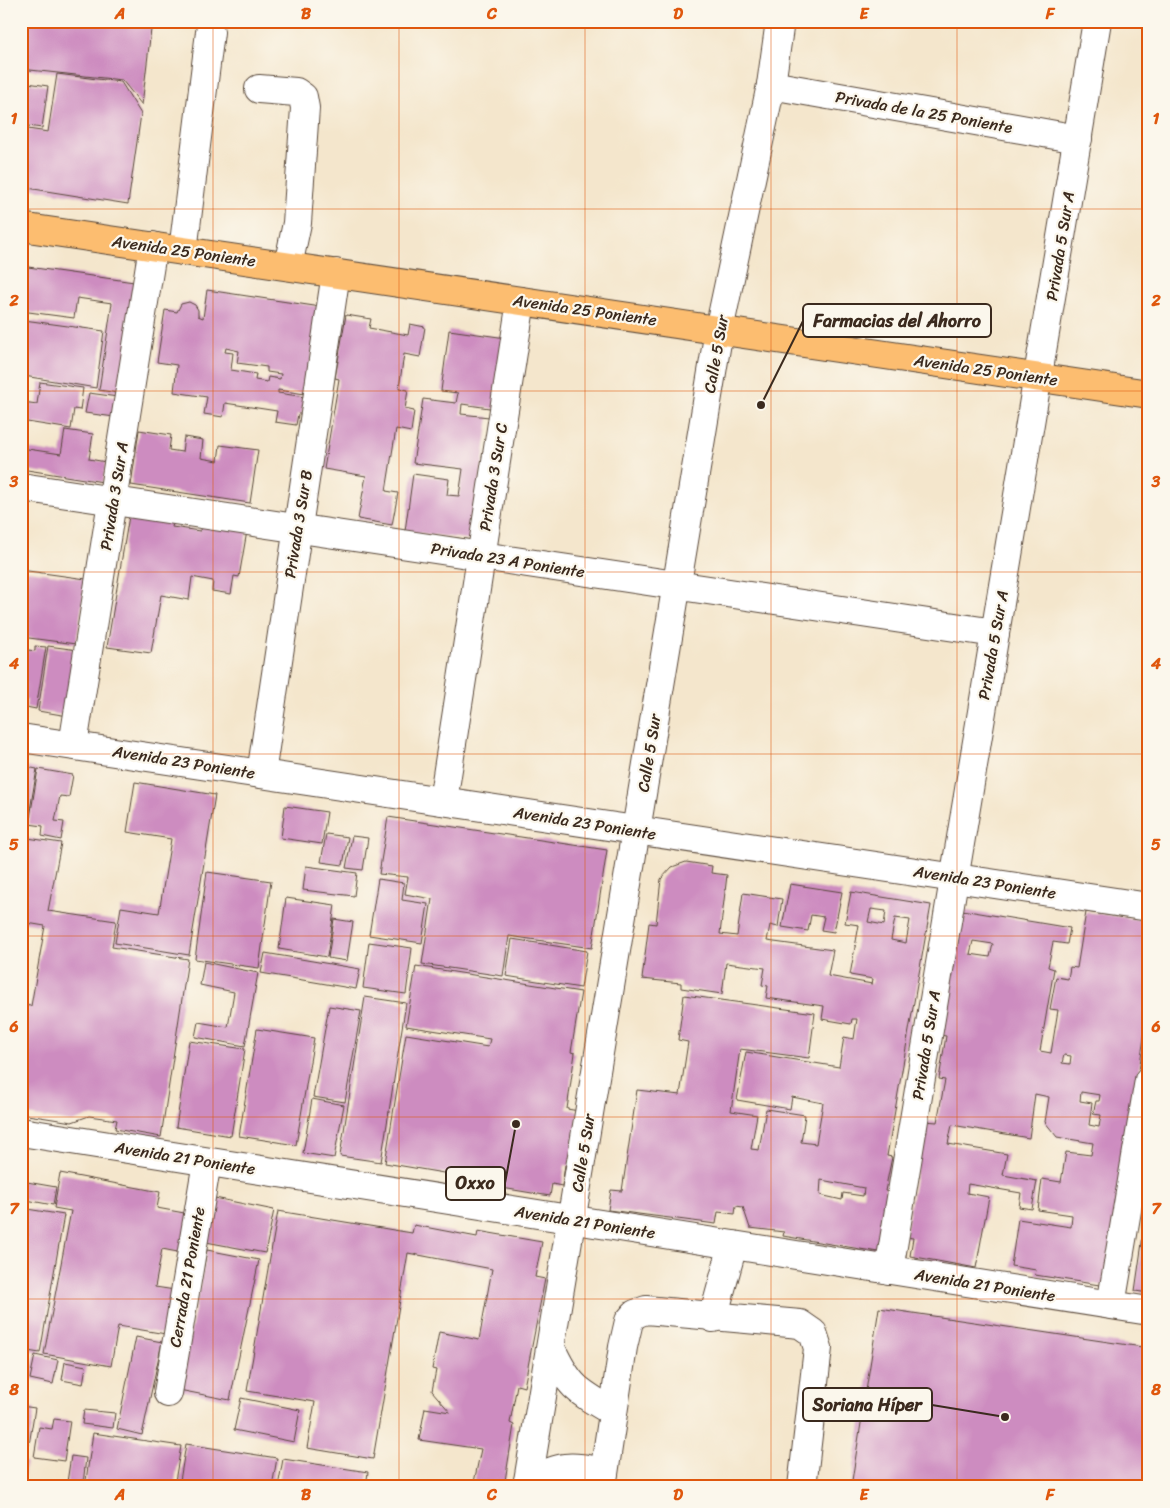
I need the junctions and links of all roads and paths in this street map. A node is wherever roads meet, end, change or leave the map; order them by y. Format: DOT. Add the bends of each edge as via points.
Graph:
graph roads {
  1 [pos="780,21"];
  2 [pos="1097,21"];
  3 [pos="210,32"];
  4 [pos="771,85"];
  5 [pos="259,89"];
  6 [pos="1078,139"];
  7 [pos="21,227"];
  8 [pos="153,246"];
  9 [pos="183,251"];
  10 [pos="288,266"];
  11 [pos="336,273"];
  12 [pos="520,301"];
  13 [pos="719,330"];
  14 [pos="1038,377"];
  15 [pos="1149,394"];
  16 [pos="21,487"];
  17 [pos="114,501"];
  18 [pos="298,528"];
  19 [pos="480,556"];
  20 [pos="676,585"];
  21 [pos="995,633"];
  22 [pos="21,738"];
  23 [pos="73,745"];
  24 [pos="261,774"];
  25 [pos="443,801"];
  26 [pos="636,830"];
  27 [pos="954,878"];
  28 [pos="1149,907"];
  29 [pos="1149,1080"];
  30 [pos="21,1132"];
  31 [pos="207,1162"];
  32 [pos="572,1220"];
  33 [pos="733,1245"];
  34 [pos="889,1270"];
  35 [pos="1111,1305"];
  36 [pos="1149,1311"];
  37 [pos="713,1318"];
  38 [pos="551,1348"];
  39 [pos="168,1393"];
  40 [pos="613,1412"];
  41 [pos="603,1479"];
  42 [pos="528,1484"];
  43 [pos="802,1487"];
  1 -- 4 [label="street, Calle 5 Sur"];
  2 -- 6 [label="street, Privada 5 Sur A"];
  3 -- 9 [label="street"];
  4 -- 6 [label="street, Privada de la 25 Poniente"];
  4 -- 13 [label="street, Calle 5 Sur"];
  5 -- 10 [label="street" via="296,92 303,97 305,108 297,222"];
  6 -- 14 [label="street, Privada 5 Sur A"];
  7 -- 8 [label="main road, Avenida 25 Poniente"];
  8 -- 9 [label="main road, Avenida 25 Poniente"];
  8 -- 17 [label="street, Privada 3 Sur A"];
  9 -- 10 [label="main road, Avenida 25 Poniente"];
  10 -- 11 [label="main road, Avenida 25 Poniente"];
  11 -- 12 [label="main road, Avenida 25 Poniente"];
  11 -- 18 [label="street, Privada 3 Sur B"];
  12 -- 13 [label="main road, Avenida 25 Poniente"];
  12 -- 19 [label="street, Privada 3 Sur C"];
  13 -- 14 [label="main road, Avenida 25 Poniente"];
  13 -- 20 [label="street, Calle 5 Sur"];
  14 -- 15 [label="main road, Avenida 25 Poniente"];
  14 -- 21 [label="street, Privada 5 Sur A"];
  16 -- 17 [label="street, Privada 23 A Poniente"];
  17 -- 18 [label="street, Privada 23 A Poniente"];
  17 -- 23 [label="street, Privada 3 Sur A"];
  18 -- 19 [label="street, Privada 23 A Poniente"];
  18 -- 24 [label="street, Privada 3 Sur B"];
  19 -- 20 [label="street, Privada 23 A Poniente"];
  19 -- 25 [label="street, Privada 3 Sur C"];
  20 -- 21 [label="street, Privada 23 A Poniente"];
  20 -- 26 [label="street, Calle 5 Sur"];
  21 -- 27 [label="street, Privada 5 Sur A"];
  22 -- 23 [label="street, Avenida 23 Poniente"];
  23 -- 24 [label="street, Avenida 23 Poniente"];
  24 -- 25 [label="street, Avenida 23 Poniente"];
  25 -- 26 [label="street, Avenida 23 Poniente"];
  26 -- 27 [label="street, Avenida 23 Poniente"];
  26 -- 32 [label="street, Calle 5 Sur"];
  27 -- 28 [label="street, Avenida 23 Poniente"];
  27 -- 34 [label="street, Privada 5 Sur A"];
  29 -- 35 [label="street"];
  30 -- 31 [label="street, Avenida 21 Poniente"];
  31 -- 32 [label="street, Avenida 21 Poniente"];
  31 -- 39 [label="street, Cerrada 21 Poniente"];
  32 -- 33 [label="street, Avenida 21 Poniente"];
  32 -- 38 [label="street, Calle 5 Sur"];
  33 -- 34 [label="street, Avenida 21 Poniente"];
  33 -- 37 [label="street"];
  34 -- 35 [label="street, Avenida 21 Poniente"];
  35 -- 36 [label="street, Avenida 21 Poniente"];
  37 -- 40 [label="street" via="646,1310 635,1314 629,1320"];
  37 -- 43 [label="street" via="800,1324 813,1333 818,1348"];
  38 -- 40 [label="street" via="563,1374 579,1393"];
  38 -- 42 [label="street, Calle 5 Sur"];
  40 -- 41 [label="street"];
  41 -- 42 [label="street" via="574,1466 556,1468"];
}
